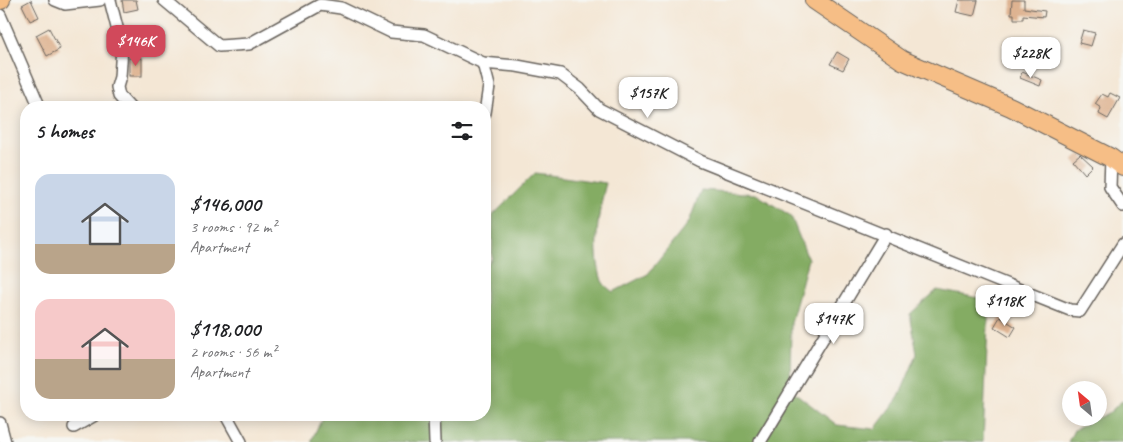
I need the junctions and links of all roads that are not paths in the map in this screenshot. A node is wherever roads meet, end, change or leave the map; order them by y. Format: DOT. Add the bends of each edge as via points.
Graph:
graph roads {
  1 [pos="55,0"];
  2 [pos="100,0"];
  3 [pos="110,0"];
  4 [pos="164,0"];
  5 [pos="814,0"];
  6 [pos="0,15"];
  7 [pos="483,63"];
  8 [pos="37,101"];
  9 [pos="124,101"];
  10 [pos="487,101"];
  11 [pos="1117,162"];
  12 [pos="1123,206"];
  13 [pos="886,234"];
  14 [pos="1123,244"];
  15 [pos="84,421"];
  16 [pos="229,421"];
  17 [pos="434,421"];
  18 [pos="0,422"];
  19 [pos="74,427"];
  20 [pos="6,442"];
  21 [pos="241,442"];
  22 [pos="435,442"];
  23 [pos="760,442"];
  1 -- 2 [label="street" via="65,4"];
  3 -- 9 [label="street" via="122,47 117,88"];
  4 -- 7 [label="street" via="219,46 248,44 320,5 341,8 391,32 424,35"];
  5 -- 11 [label="main road" via="902,60 1011,107"];
  6 -- 8 [label="street"];
  7 -- 10 [label="street" via="489,86"];
  7 -- 13 [label="street" via="560,74 599,110 700,161"];
  11 -- 12 [label="street" via="1110,187"];
  13 -- 14 [label="street" via="1070,310 1080,311"];
  13 -- 23 [label="street"];
  15 -- 19 [label="street"];
  16 -- 21 [label="street"];
  17 -- 22 [label="street"];
  18 -- 20 [label="street"];
}
